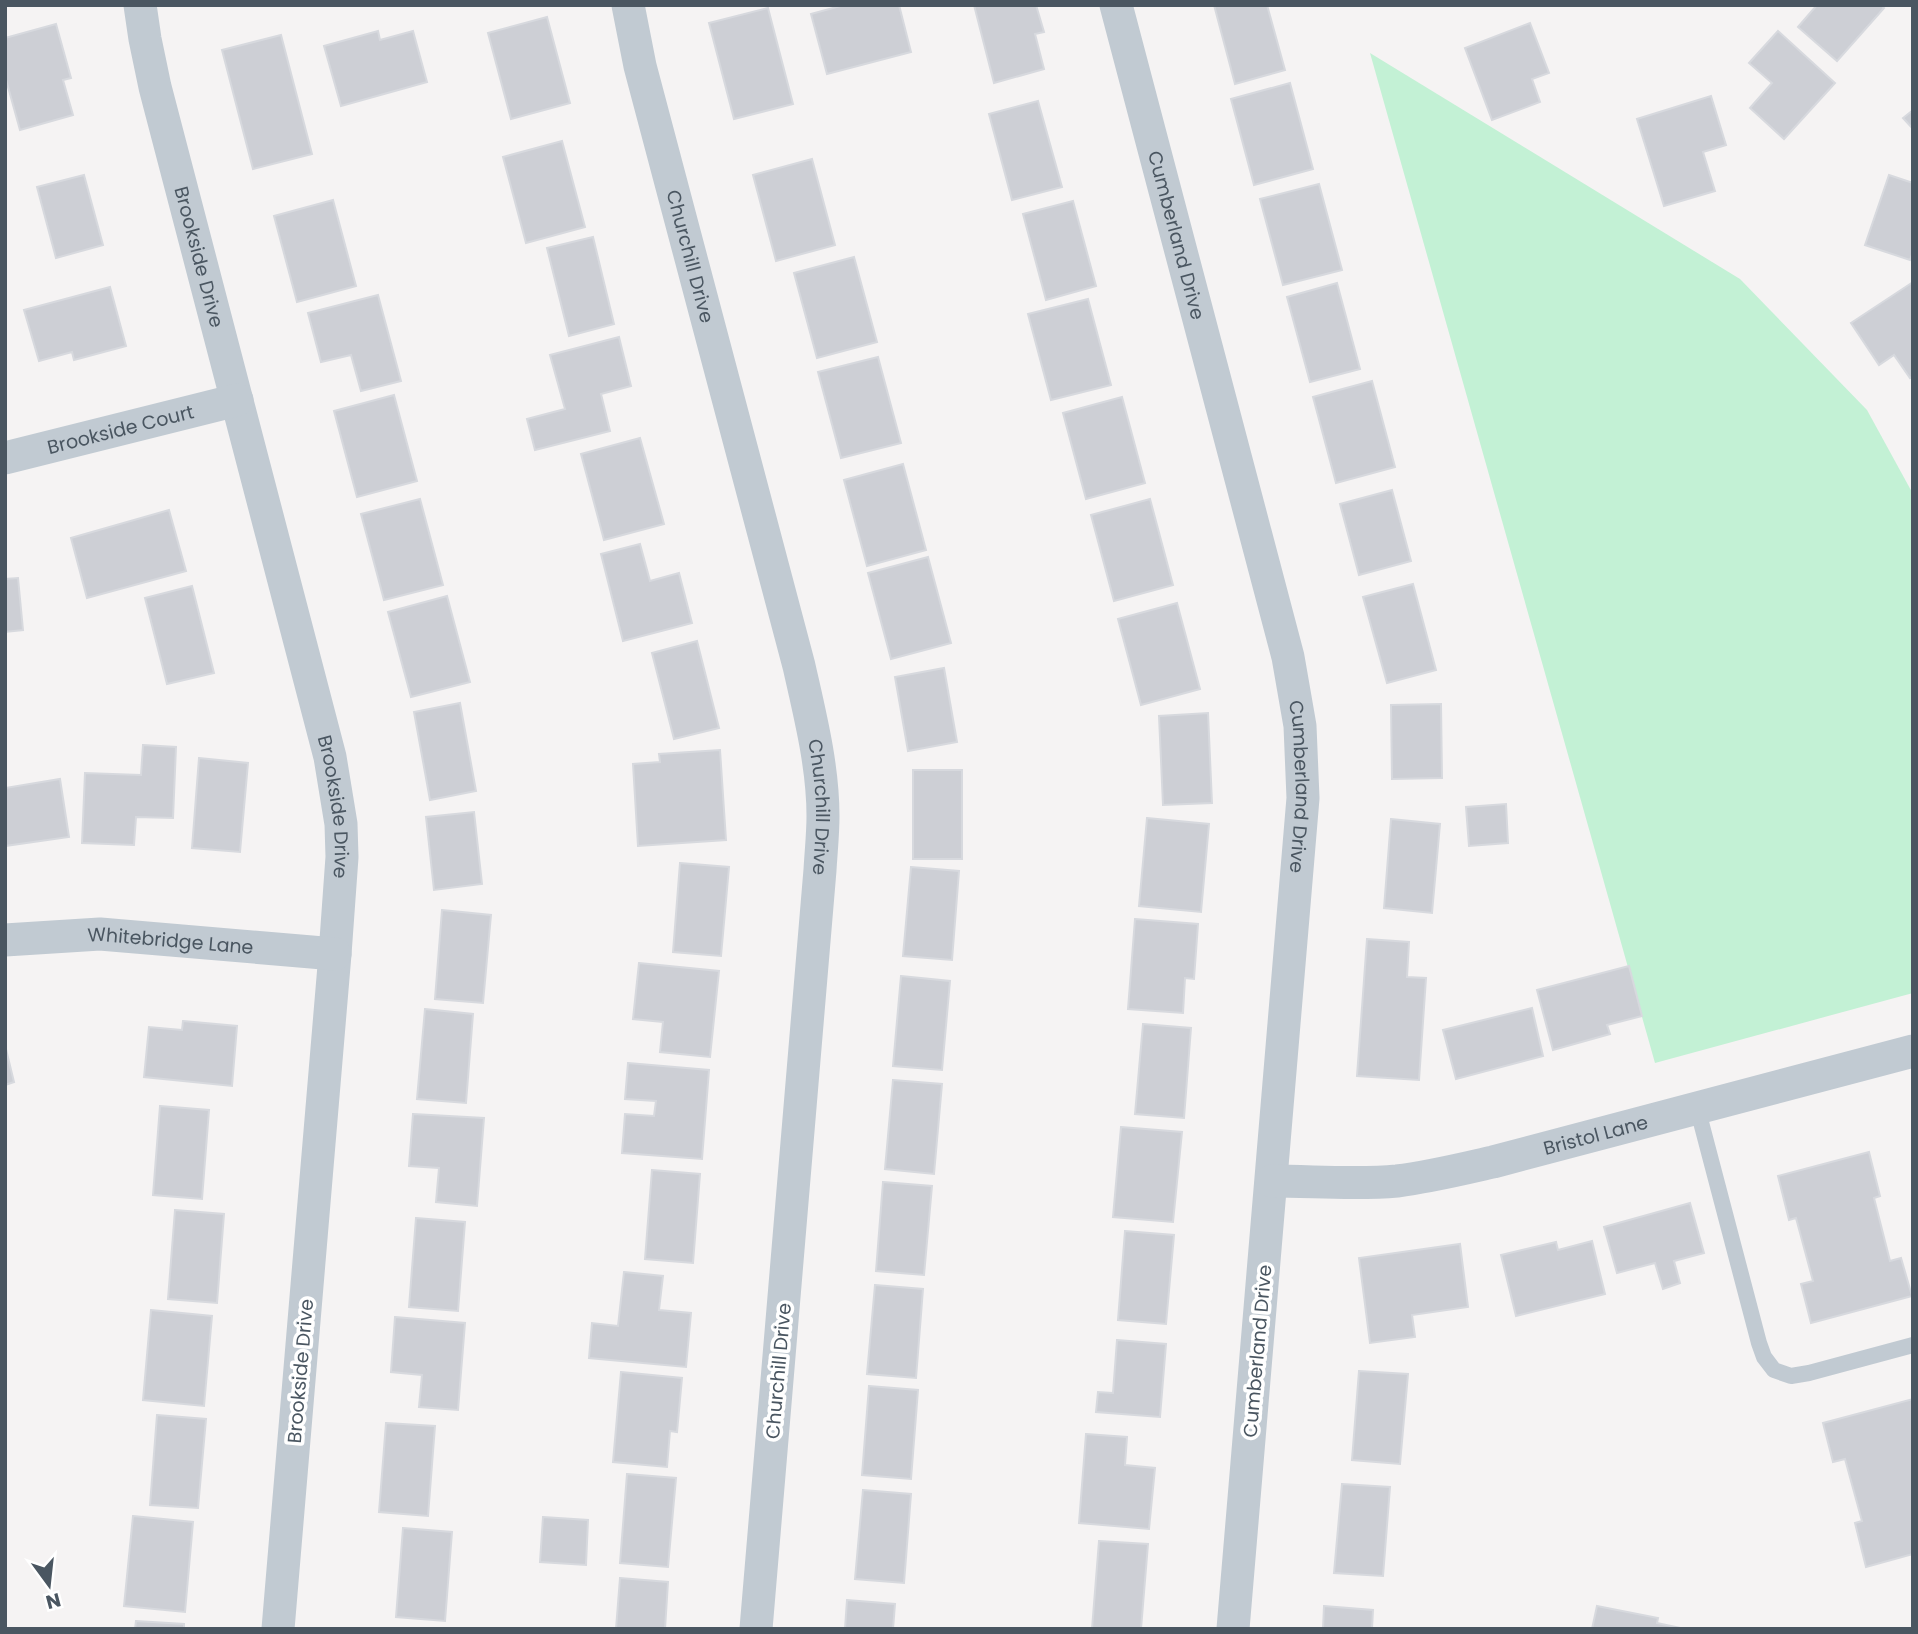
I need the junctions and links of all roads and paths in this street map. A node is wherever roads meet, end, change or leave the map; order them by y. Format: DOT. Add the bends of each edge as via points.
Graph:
graph roads {
  1 [pos="140,5"];
  2 [pos="628,5"];
  3 [pos="1116,5"];
  4 [pos="237,400"];
  5 [pos="5,458"];
  6 [pos="5,940"];
  7 [pos="335,954"];
  8 [pos="1913,1051"];
  9 [pos="1697,1107"];
  10 [pos="1272,1181"];
  11 [pos="1913,1345"];
  12 [pos="278,1629"];
  13 [pos="756,1629"];
  14 [pos="1233,1629"];
  1 -- 4 [label="street, Brookside Drive" via="155,87"];
  2 -- 13 [label="street, Churchill Drive" via="799,666 812,721 823,815"];
  3 -- 10 [label="street, Cumberland Drive" via="1288,657 1300,726 1303,798"];
  4 -- 5 [label="street, Brookside Court"];
  4 -- 7 [label="street, Brookside Drive" via="337,792 342,857"];
  6 -- 7 [label="street, Whitebridge Lane" via="100,934"];
  7 -- 12 [label="street, Brookside Drive"];
  8 -- 9 [label="street, Bristol Lane"];
  9 -- 10 [label="street, Bristol Lane" via="1436,1175 1361,1183"];
  9 -- 11 [label="lane" via="1759,1343 1774,1370 1791,1376 1809,1373"];
  10 -- 14 [label="street, Cumberland Drive"];
}
